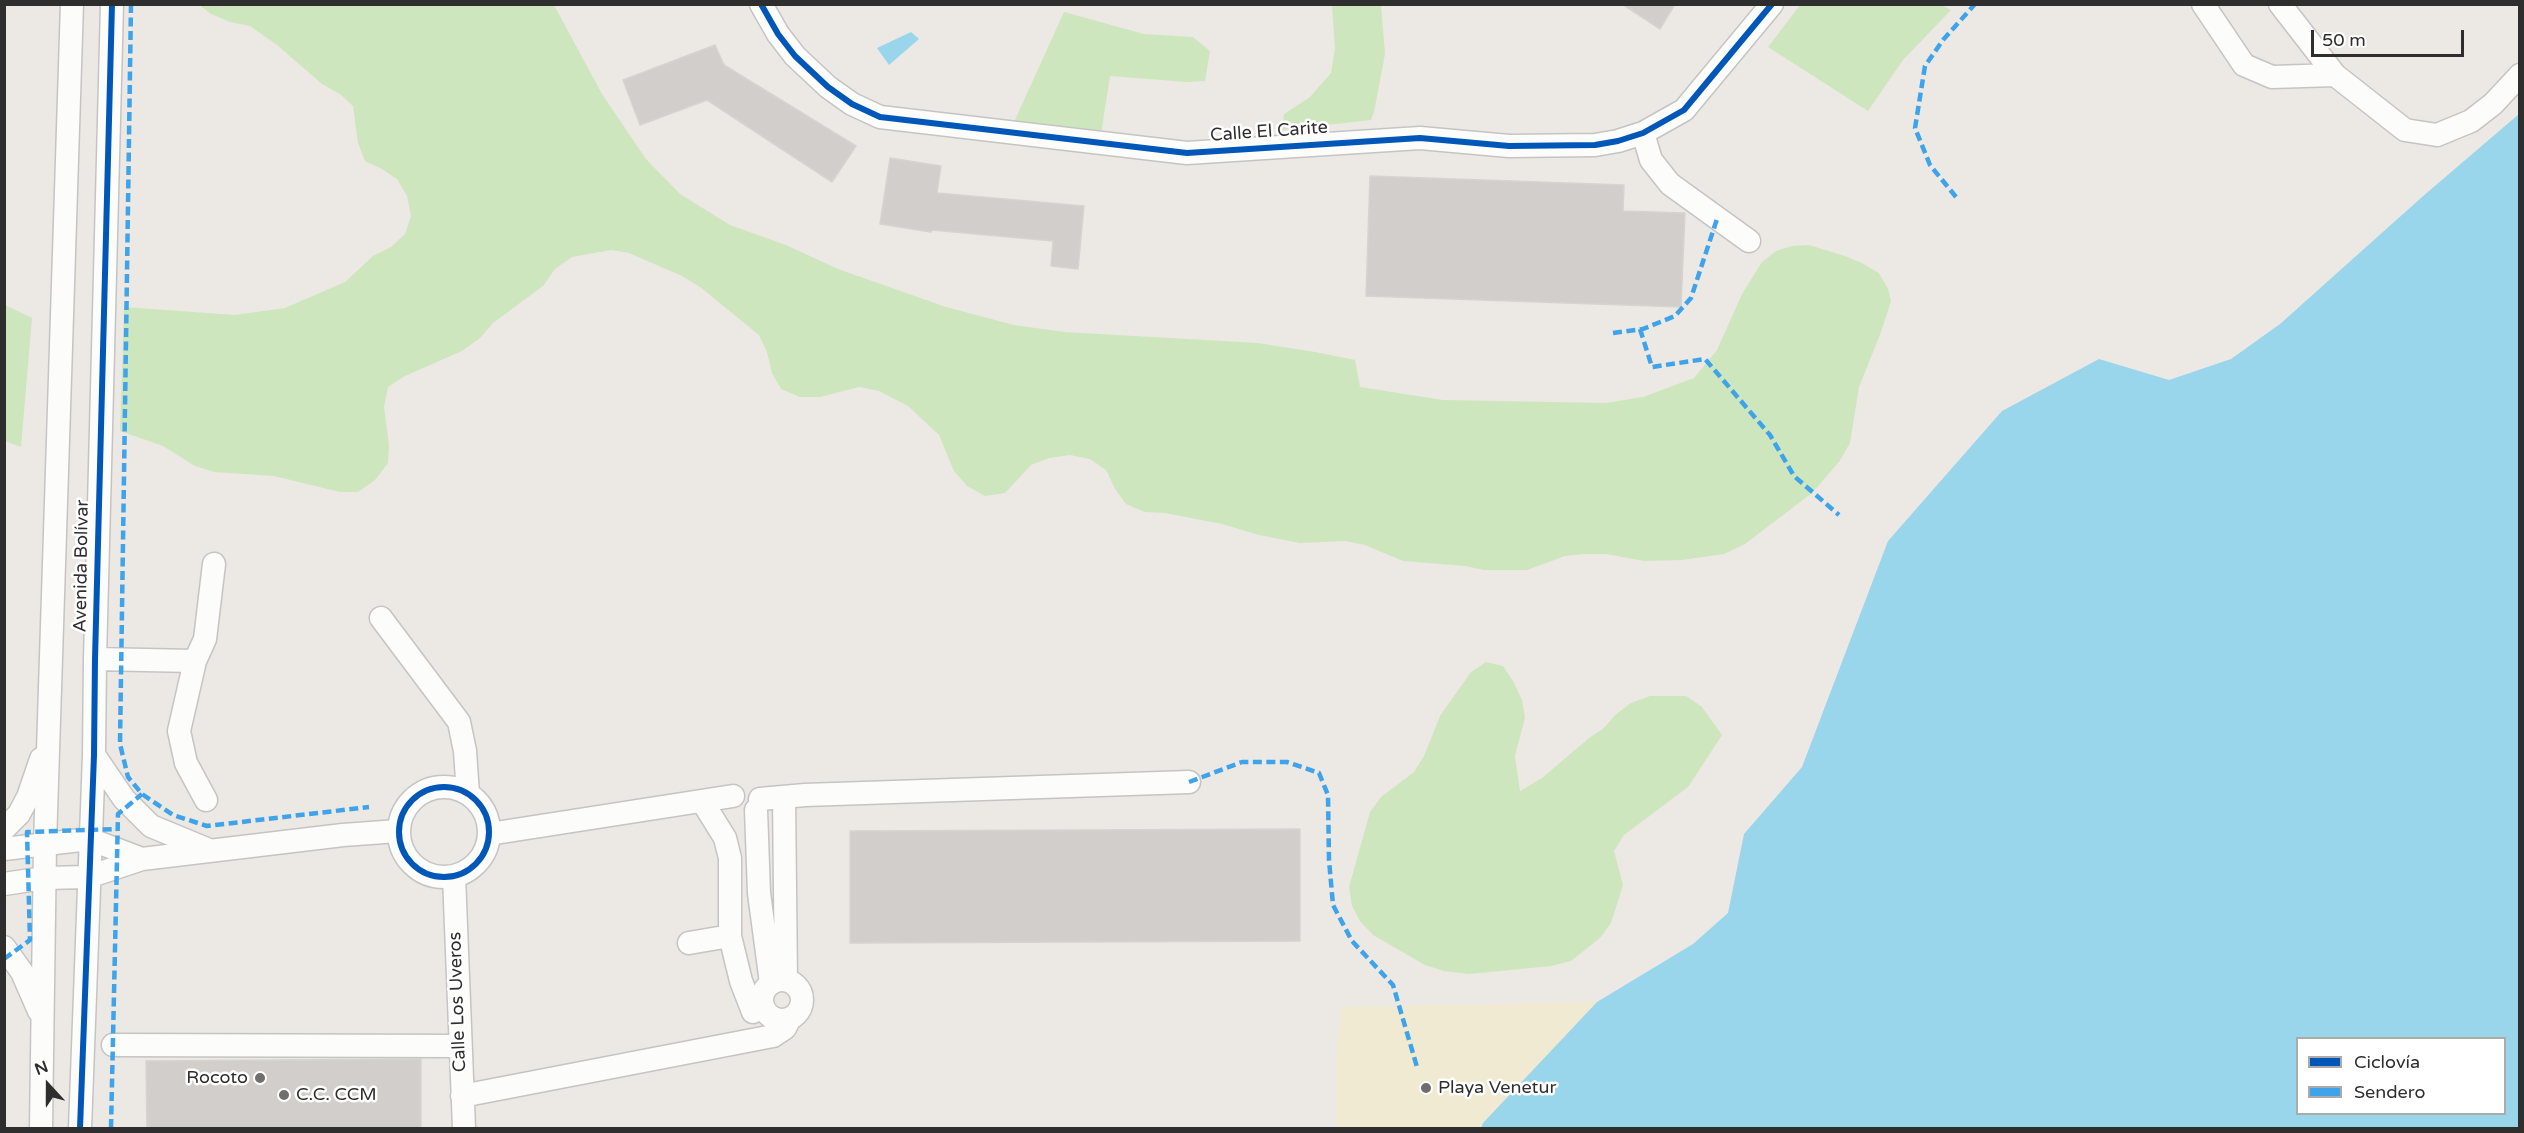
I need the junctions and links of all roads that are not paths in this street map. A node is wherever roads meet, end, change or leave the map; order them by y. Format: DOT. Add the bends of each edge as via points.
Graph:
graph roads {
  1 [pos="72,4"];
  2 [pos="112,4"];
  3 [pos="761,4"];
  4 [pos="1772,4"];
  5 [pos="2203,4"];
  6 [pos="2280,4"];
  7 [pos="2335,75"];
  8 [pos="2520,75"];
  9 [pos="1642,133"];
  10 [pos="1749,241"];
  11 [pos="214,564"];
  12 [pos="381,618"];
  13 [pos="95,659"];
  14 [pos="195,662"];
  15 [pos="49,735"];
  16 [pos="94,755"];
  17 [pos="1189,782"];
  18 [pos="468,794"];
  19 [pos="784,797"];
  20 [pos="206,800"];
  21 [pos="702,801"];
  22 [pos="758,804"];
  23 [pos="4,829"];
  24 [pos="398,831"];
  25 [pos="489,834"];
  26 [pos="90,839"];
  27 [pos="45,843"];
  28 [pos="4,849"];
  29 [pos="211,851"];
  30 [pos="142,859"];
  31 [pos="454,876"];
  32 [pos="88,877"];
  33 [pos="44,878"];
  34 [pos="4,884"];
  35 [pos="730,936"];
  36 [pos="689,943"];
  37 [pos="4,947"];
  38 [pos="768,993"];
  39 [pos="42,1019"];
  40 [pos="789,1020"];
  41 [pos="113,1045"];
  42 [pos="460,1046"];
  43 [pos="717,1046"];
  44 [pos="462,1096"];
  45 [pos="40,1128"];
  46 [pos="80,1128"];
  47 [pos="464,1128"];
  1 -- 15 [label="street, Avenida Bolívar"];
  2 -- 13 [label="street, Avenida Bolívar"];
  3 -- 9 [label="street, Calle El Carite" via="778,34 828,87 880,117 1187,153 1420,138 1509,146 1595,146"];
  4 -- 9 [label="street, Calle El Carite" via="1684,110"];
  5 -- 7 [label="street" via="2244,65 2272,77"];
  6 -- 7 [label="street"];
  7 -- 8 [label="street" via="2404,130 2437,135 2471,121"];
  9 -- 10 [label="street" via="1651,160 1670,184"];
  11 -- 14 [label="street" via="205,639"];
  12 -- 18 [label="street" via="459,722"];
  13 -- 14 [label="street"];
  13 -- 16 [label="street, Avenida Bolívar"];
  14 -- 20 [label="street" via="179,731 186,763"];
  15 -- 23 [label="street" via="20,814"];
  15 -- 27 [label="street, Avenida Bolívar"];
  16 -- 26 [label="street, Avenida Bolívar"];
  16 -- 29 [label="street" via="124,799 151,826"];
  17 -- 19 [label="street"];
  18 -- 24 [label="street" via="446,787 423,792 405,808"];
  18 -- 25 [label="street" via="484,811"];
  19 -- 22 [label="street"];
  19 -- 38 [label="street"];
  21 -- 22 [label="street" via="733,796 736,790 748,786 754,788"];
  21 -- 25 [label="street"];
  21 -- 35 [label="street" via="725,838 730,858"];
  22 -- 38 [label="street" via="759,893"];
  24 -- 29 [label="street"];
  24 -- 31 [label="street" via="404,854 411,863 430,876"];
  25 -- 31 [label="street" via="487,846 474,865"];
  26 -- 27 [label="street"];
  26 -- 30 [label="street"];
  26 -- 32 [label="street, Avenida Bolívar"];
  27 -- 28 [label="street"];
  27 -- 33 [label="street, Avenida Bolívar"];
  29 -- 30 [label="street"];
  30 -- 32 [label="street"];
  31 -- 42 [label="street, Calle Los Uveros"];
  32 -- 33 [label="street"];
  32 -- 46 [label="street, Avenida Bolívar"];
  33 -- 34 [label="street"];
  33 -- 39 [label="street, Avenida Bolívar"];
  35 -- 36 [label="street"];
  35 -- 38 [label="street" via="741,981"];
  37 -- 39 [label="street" via="22,972"];
  38 -- 40 [label="street" via="762,1006 766,1013 780,1021"];
  38 -- 40 [label="street" via="798,988 803,1002"];
  38 -- 43 [label="street"];
  39 -- 45 [label="street, Avenida Bolívar"];
  40 -- 43 [label="street" via="773,1036"];
  41 -- 42 [label="street"];
  42 -- 44 [label="street, Calle Los Uveros"];
  43 -- 44 [label="street"];
  44 -- 47 [label="street, Calle Los Uveros"];
}
